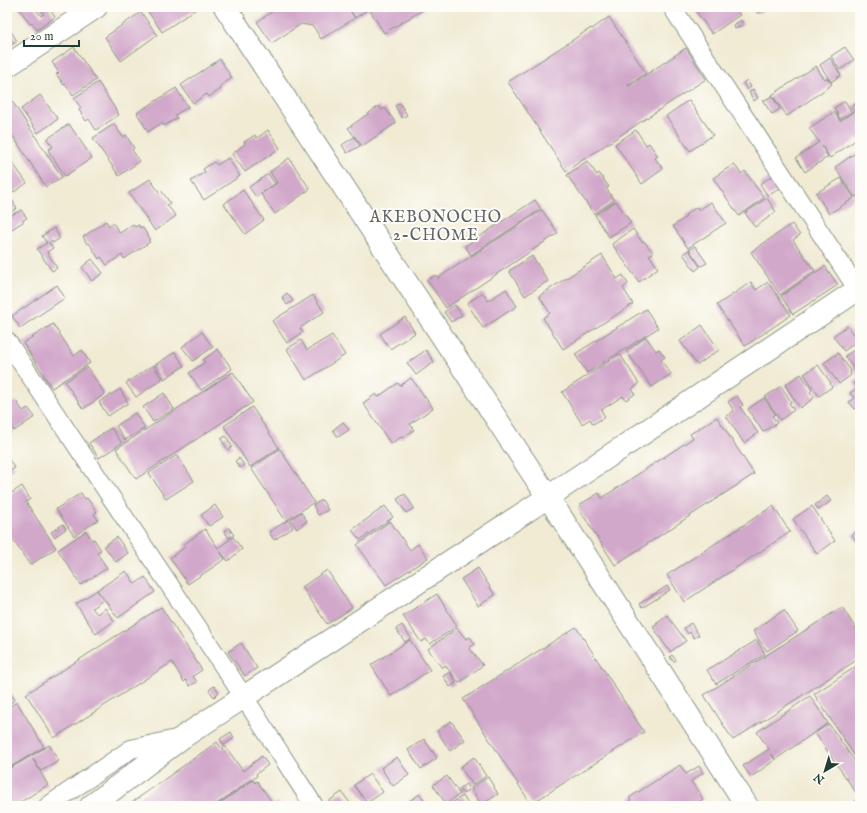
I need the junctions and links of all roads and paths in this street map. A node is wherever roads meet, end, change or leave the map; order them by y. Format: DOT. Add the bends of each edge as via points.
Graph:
graph roads {
  1 [pos="96,7"];
  2 [pos="224,7"];
  3 [pos="672,7"];
  4 [pos="7,66"];
  5 [pos="859,290"];
  6 [pos="7,341"];
  7 [pos="548,497"];
  8 [pos="244,697"];
  9 [pos="183,738"];
  10 [pos="48,806"];
  11 [pos="91,806"];
  12 [pos="314,806"];
  13 [pos="747,806"];
  1 -- 4 [label="street"];
  2 -- 7 [label="street"];
  3 -- 5 [label="street"];
  5 -- 7 [label="street"];
  6 -- 8 [label="street"];
  7 -- 8 [label="street"];
  7 -- 13 [label="street"];
  8 -- 9 [label="street"];
  8 -- 12 [label="street"];
  9 -- 10 [label="street" via="131,749"];
  9 -- 11 [label="street"];
}
